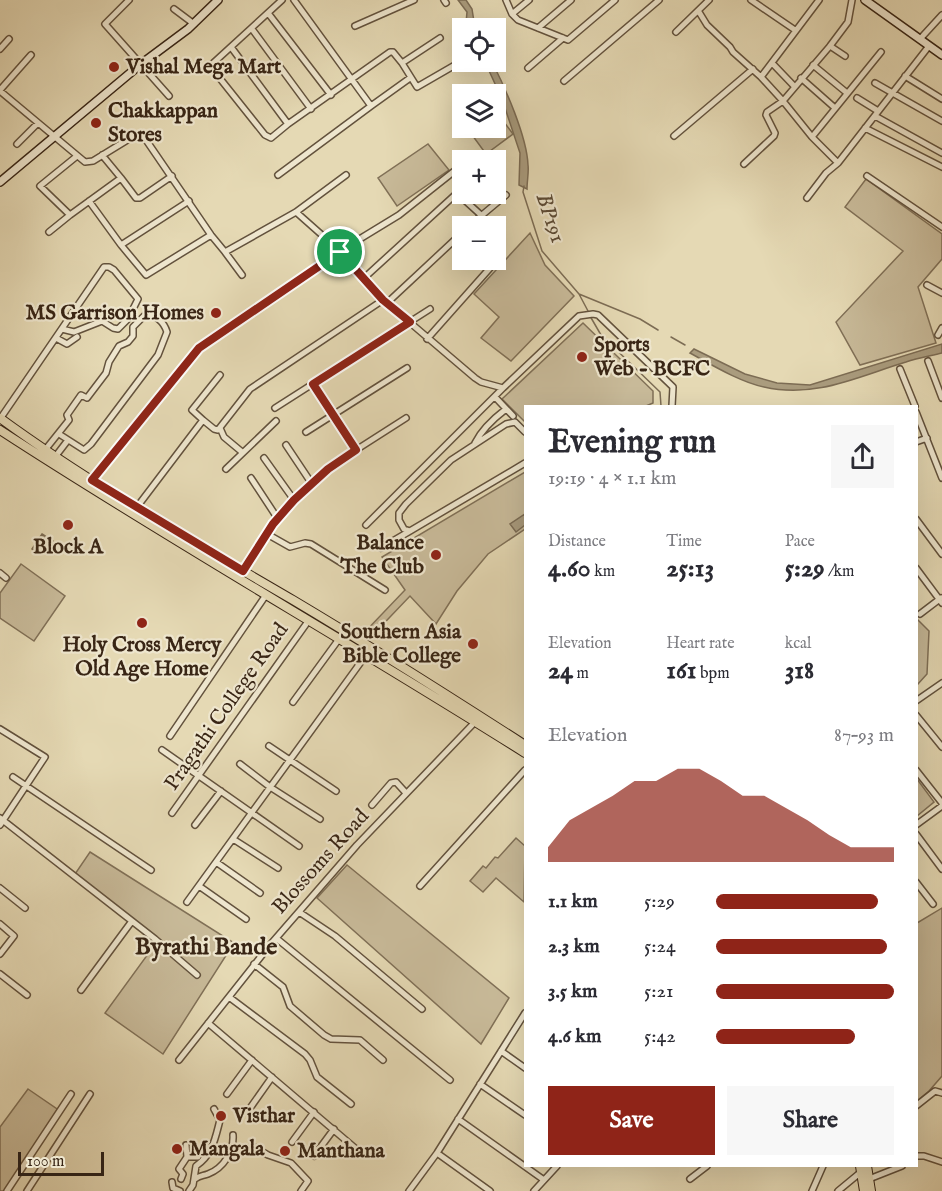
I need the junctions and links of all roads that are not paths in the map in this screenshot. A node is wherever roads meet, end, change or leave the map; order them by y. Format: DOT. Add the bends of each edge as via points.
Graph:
graph roads {
  1 [pos="129,0"];
  2 [pos="218,0"];
  3 [pos="282,0"];
  4 [pos="294,0"];
  5 [pos="414,0"];
  6 [pos="506,0"];
  7 [pos="529,0"];
  8 [pos="571,0"];
  9 [pos="615,0"];
  10 [pos="659,0"];
  11 [pos="709,0"];
  12 [pos="751,0"];
  13 [pos="852,0"];
  14 [pos="865,0"];
  15 [pos="816,1"];
  16 [pos="174,9"];
  17 [pos="699,12"];
  18 [pos="268,13"];
  19 [pos="512,14"];
  20 [pos="942,15"];
  21 [pos="194,24"];
  22 [pos="356,26"];
  23 [pos="538,28"];
  24 [pos="252,29"];
  25 [pos="795,30"];
  26 [pos="676,32"];
  27 [pos="440,38"];
  28 [pos="563,38"];
  29 [pos="9,39"];
  30 [pos="920,39"];
  31 [pos="830,46"];
  32 [pos="929,46"];
  33 [pos="231,47"];
  34 [pos="0,49"];
  35 [pos="880,52"];
  36 [pos="31,55"];
  37 [pos="845,56"];
  38 [pos="942,56"];
  39 [pos="402,63"];
  40 [pos="772,63"];
  41 [pos="141,64"];
  42 [pos="813,65"];
  43 [pos="452,67"];
  44 [pos="528,68"];
  45 [pos="753,69"];
  46 [pos="905,76"];
  47 [pos="761,77"];
  48 [pos="410,78"];
  49 [pos="801,78"];
  50 [pos="351,79"];
  51 [pos="564,81"];
  52 [pos="875,83"];
  53 [pos="794,86"];
  54 [pos="0,90"];
  55 [pos="893,92"];
  56 [pos="847,93"];
  57 [pos="332,95"];
  58 [pos="169,96"];
  59 [pos="857,98"];
  60 [pos="942,99"];
  61 [pos="783,101"];
  62 [pos="370,106"];
  63 [pos="835,108"];
  64 [pos="310,109"];
  65 [pos="877,113"];
  66 [pos="942,121"];
  67 [pos="38,123"];
  68 [pos="288,124"];
  69 [pos="865,128"];
  70 [pos="54,136"];
  71 [pos="674,136"];
  72 [pos="812,137"];
  73 [pos="17,144"];
  74 [pos="942,153"];
  75 [pos="102,155"];
  76 [pos="78,156"];
  77 [pos="838,163"];
  78 [pos="744,164"];
  79 [pos="942,167"];
  80 [pos="452,173"];
  81 [pos="278,175"];
  82 [pos="346,175"];
  83 [pos="172,176"];
  84 [pos="867,176"];
  85 [pos="121,178"];
  86 [pos="0,182"];
  87 [pos="807,198"];
  88 [pos="89,201"];
  89 [pos="189,201"];
  90 [pos="495,204"];
  91 [pos="296,212"];
  92 [pos="70,215"];
  93 [pos="482,215"];
  94 [pos="942,227"];
  95 [pos="50,232"];
  96 [pos="211,235"];
  97 [pos="452,242"];
  98 [pos="121,245"];
  99 [pos="225,252"];
  100 [pos="340,252"];
  101 [pos="488,270"];
  102 [pos="242,274"];
  103 [pos="363,279"];
  104 [pos="927,285"];
  105 [pos="942,293"];
  106 [pos="385,302"];
  107 [pos="430,309"];
  108 [pos="410,322"];
  109 [pos="942,328"];
  110 [pos="62,329"];
  111 [pos="938,335"];
  112 [pos="76,337"];
  113 [pos="56,338"];
  114 [pos="427,339"];
  115 [pos="928,361"];
  116 [pos="406,368"];
  117 [pos="900,369"];
  118 [pos="220,375"];
  119 [pos="313,384"];
  120 [pos="503,388"];
  121 [pos="495,397"];
  122 [pos="942,398"];
  123 [pos="672,405"];
  124 [pos="912,405"];
  125 [pos="275,408"];
  126 [pos="506,409"];
  127 [pos="332,414"];
  128 [pos="513,416"];
  129 [pos="918,417"];
  130 [pos="0,418"];
  131 [pos="406,418"];
  132 [pos="203,420"];
  133 [pos="276,421"];
  134 [pos="220,428"];
  135 [pos="0,430"];
  136 [pos="524,431"];
  137 [pos="306,432"];
  138 [pos="59,434"];
  139 [pos="927,438"];
  140 [pos="68,440"];
  141 [pos="918,441"];
  142 [pos="286,445"];
  143 [pos="474,445"];
  144 [pos="45,450"];
  145 [pos="356,450"];
  146 [pos="442,450"];
  147 [pos="242,452"];
  148 [pos="55,457"];
  149 [pos="264,458"];
  150 [pos="451,460"];
  151 [pos="524,464"];
  152 [pos="940,465"];
  153 [pos="226,469"];
  154 [pos="251,478"];
  155 [pos="942,478"];
  156 [pos="90,484"];
  157 [pos="312,484"];
  158 [pos="294,500"];
  159 [pos="137,507"];
  160 [pos="278,519"];
  161 [pos="918,522"];
  162 [pos="366,525"];
  163 [pos="410,531"];
  164 [pos="267,534"];
  165 [pos="381,548"];
  166 [pos="942,554"];
  167 [pos="243,571"];
  168 [pos="0,573"];
  169 [pos="919,577"];
  170 [pos="6,578"];
  171 [pos="385,590"];
  172 [pos="266,595"];
  173 [pos="941,600"];
  174 [pos="920,614"];
  175 [pos="309,620"];
  176 [pos="339,639"];
  177 [pos="366,655"];
  178 [pos="939,685"];
  179 [pos="942,694"];
  180 [pos="918,700"];
  181 [pos="293,702"];
  182 [pos="918,717"];
  183 [pos="475,723"];
  184 [pos="0,729"];
  185 [pos="495,730"];
  186 [pos="170,736"];
  187 [pos="524,744"];
  188 [pos="269,746"];
  189 [pos="942,747"];
  190 [pos="162,750"];
  191 [pos="524,752"];
  192 [pos="291,760"];
  193 [pos="240,764"];
  194 [pos="524,771"];
  195 [pos="918,773"];
  196 [pos="13,777"];
  197 [pos="197,777"];
  198 [pos="26,786"];
  199 [pos="270,787"];
  200 [pos="220,791"];
  201 [pos="336,791"];
  202 [pos="406,793"];
  203 [pos="942,804"];
  204 [pos="372,805"];
  205 [pos="172,813"];
  206 [pos="252,813"];
  207 [pos="320,819"];
  208 [pos="1,821"];
  209 [pos="918,823"];
  210 [pos="195,825"];
  211 [pos="918,837"];
  212 [pos="233,839"];
  213 [pos="299,846"];
  214 [pos="216,862"];
  215 [pos="278,868"];
  216 [pos="942,868"];
  217 [pos="151,870"];
  218 [pos="918,885"];
  219 [pos="199,886"];
  220 [pos="420,886"];
  221 [pos="0,888"];
  222 [pos="260,892"];
  223 [pos="187,902"];
  224 [pos="933,904"];
  225 [pos="25,908"];
  226 [pos="299,912"];
  227 [pos="246,920"];
  228 [pos="132,921"];
  229 [pos="0,924"];
  230 [pos="276,938"];
  231 [pos="0,954"];
  232 [pos="255,964"];
  233 [pos="0,974"];
  234 [pos="197,975"];
  235 [pos="81,990"];
  236 [pos="27,995"];
  237 [pos="229,997"];
  238 [pos="422,1009"];
  239 [pos="523,1021"];
  240 [pos="208,1023"];
  241 [pos="501,1051"];
  242 [pos="179,1060"];
  243 [pos="252,1060"];
  244 [pos="383,1060"];
  245 [pos="524,1067"];
  246 [pos="272,1077"];
  247 [pos="450,1080"];
  248 [pos="480,1084"];
  249 [pos="942,1093"];
  250 [pos="71,1094"];
  251 [pos="90,1094"];
  252 [pos="227,1094"];
  253 [pos="351,1104"];
  254 [pos="918,1104"];
  255 [pos="214,1109"];
  256 [pos="248,1111"];
  257 [pos="314,1112"];
  258 [pos="524,1114"];
  259 [pos="458,1119"];
  260 [pos="334,1129"];
  261 [pos="233,1135"];
  262 [pos="292,1142"];
  263 [pos="183,1149"];
  264 [pos="199,1153"];
  265 [pos="437,1153"];
  266 [pos="362,1154"];
  267 [pos="314,1156"];
  268 [pos="918,1156"];
  269 [pos="187,1157"];
  270 [pos="227,1159"];
  271 [pos="942,1162"];
  272 [pos="524,1166"];
  273 [pos="526,1167"];
  274 [pos="556,1167"];
  275 [pos="706,1167"];
  276 [pos="823,1167"];
  277 [pos="867,1167"];
  278 [pos="899,1167"];
  279 [pos="860,1169"];
  280 [pos="181,1179"];
  281 [pos="195,1179"];
  282 [pos="690,1179"];
  283 [pos="869,1179"];
  284 [pos="544,1180"];
  285 [pos="172,1182"];
  286 [pos="7,1191"];
  287 [pos="27,1191"];
  288 [pos="180,1191"];
  289 [pos="189,1191"];
  290 [pos="301,1191"];
  291 [pos="409,1191"];
  292 [pos="490,1191"];
  293 [pos="534,1191"];
  294 [pos="812,1191"];
  295 [pos="838,1191"];
  296 [pos="864,1191"];
  297 [pos="871,1191"];
  1 -- 41 [label="street" via="105,24"];
  2 -- 21 [label="main road"];
  3 -- 18 [label="street"];
  4 -- 50 [label="street"];
  5 -- 22 [label="street"];
  6 -- 19 [label="street"];
  7 -- 19 [label="street"];
  8 -- 23 [label="street"];
  9 -- 28 [label="street" via="568,40"];
  10 -- 51 [label="street"];
  11 -- 17 [label="street"];
  12 -- 25 [label="street"];
  13 -- 31 [label="street" via="848,22"];
  14 -- 30 [label="main road"];
  15 -- 25 [label="street"];
  16 -- 21 [label="street"];
  17 -- 26 [label="street"];
  17 -- 45 [label="street" via="707,25"];
  18 -- 24 [label="street"];
  18 -- 57 [label="street"];
  19 -- 23 [label="street"];
  20 -- 30 [label="street"];
  21 -- 41 [label="main road"];
  23 -- 28 [label="street"];
  24 -- 33 [label="street"];
  24 -- 64 [label="street"];
  25 -- 40 [label="street"];
  27 -- 39 [label="street"];
  28 -- 44 [label="street"];
  29 -- 34 [label="street"];
  30 -- 32 [label="main road"];
  31 -- 37 [label="street"];
  31 -- 42 [label="street"];
  32 -- 38 [label="main road"];
  32 -- 46 [label="street"];
  33 -- 68 [label="street"];
  33 -- 68 [label="street" via="210,66 268,137"];
  35 -- 56 [label="street"];
  36 -- 54 [label="street"];
  39 -- 48 [label="street"];
  39 -- 50 [label="street" via="390,52"];
  40 -- 47 [label="street"];
  40 -- 53 [label="street"];
  41 -- 58 [label="street"];
  41 -- 70 [label="main road"];
  42 -- 49 [label="street"];
  42 -- 56 [label="street"];
  43 -- 48 [label="street" via="420,86"];
  45 -- 47 [label="street"];
  45 -- 71 [label="street"];
  46 -- 55 [label="street"];
  46 -- 60 [label="street"];
  47 -- 61 [label="street"];
  48 -- 62 [label="street"];
  49 -- 53 [label="street"];
  49 -- 63 [label="street"];
  50 -- 57 [label="street"];
  50 -- 62 [label="street"];
  52 -- 55 [label="street"];
  53 -- 61 [label="street"];
  54 -- 67 [label="street"];
  55 -- 65 [label="street"];
  55 -- 66 [label="street"];
  56 -- 63 [label="street"];
  57 -- 64 [label="street"];
  59 -- 65 [label="street"];
  61 -- 72 [label="street"];
  61 -- 78 [label="street" via="766,115 774,136"];
  62 -- 81 [label="street"];
  63 -- 72 [label="street"];
  64 -- 68 [label="street"];
  65 -- 69 [label="street"];
  65 -- 74 [label="street"];
  67 -- 70 [label="street"];
  67 -- 73 [label="street"];
  69 -- 77 [label="street"];
  69 -- 79 [label="street"];
  70 -- 76 [label="street"];
  70 -- 86 [label="main road"];
  72 -- 77 [label="street"];
  75 -- 76 [label="street" via="85,162"];
  75 -- 83 [label="street" via="141,135"];
  75 -- 85 [label="street"];
  76 -- 92 [label="street" via="39,186"];
  77 -- 87 [label="street"];
  80 -- 100 [label="street" via="399,215"];
  82 -- 91 [label="street"];
  83 -- 85 [label="street" via="140,198"];
  83 -- 89 [label="street"];
  84 -- 94 [label="street"];
  85 -- 88 [label="street"];
  88 -- 92 [label="street"];
  88 -- 98 [label="street"];
  89 -- 96 [label="street"];
  89 -- 98 [label="street"];
  90 -- 93 [label="street"];
  91 -- 99 [label="street"];
  91 -- 100 [label="street"];
  92 -- 95 [label="street"];
  93 -- 103 [label="street" via="456,194"];
  96 -- 98 [label="street" via="146,275"];
  96 -- 99 [label="street"];
  97 -- 106 [label="street"];
  99 -- 102 [label="street"];
  100 -- 103 [label="street"];
  100 -- 156 [label="street" via="199,348"];
  101 -- 114 [label="street"];
  103 -- 106 [label="street"];
  104 -- 105 [label="street"];
  106 -- 108 [label="street"];
  106 -- 134 [label="street" via="250,389"];
  107 -- 108 [label="street"];
  108 -- 114 [label="street"];
  108 -- 119 [label="street"];
  109 -- 111 [label="street"];
  110 -- 110 [label="street" via="74,332 102,321 118,328 128,319 138,299 114,270 104,267"];
  110 -- 113 [label="street"];
  112 -- 113 [label="street" via="67,344"];
  113 -- 130 [label="street"];
  114 -- 120 [label="street" via="481,382"];
  115 -- 122 [label="street"];
  116 -- 127 [label="street"];
  117 -- 124 [label="street"];
  118 -- 132 [label="street" via="192,410"];
  119 -- 125 [label="street"];
  119 -- 127 [label="street"];
  120 -- 121 [label="street"];
  120 -- 123 [label="street" via="579,316 589,314 598,315 673,387"];
  121 -- 126 [label="street"];
  121 -- 146 [label="street"];
  126 -- 128 [label="street"];
  126 -- 143 [label="street" via="493,419"];
  127 -- 137 [label="street"];
  127 -- 145 [label="street"];
  129 -- 139 [label="street"];
  130 -- 144 [label="main road"];
  131 -- 145 [label="street"];
  132 -- 134 [label="street" via="214,429"];
  132 -- 159 [label="street"];
  133 -- 147 [label="street"];
  134 -- 147 [label="street" via="224,437"];
  135 -- 156 [label="main road"];
  136 -- 143 [label="street" via="515,422 506,424"];
  138 -- 140 [label="street"];
  138 -- 140 [label="street" via="81,395 87,398 106,374 119,346 133,336 133,327 146,314 153,315 167,332 158,355 91,444 84,450"];
  138 -- 144 [label="street"];
  139 -- 141 [label="street"];
  139 -- 152 [label="street"];
  140 -- 148 [label="street"];
  142 -- 157 [label="street"];
  143 -- 150 [label="street"];
  144 -- 148 [label="main road"];
  145 -- 157 [label="street"];
  146 -- 150 [label="street"];
  146 -- 162 [label="street"];
  147 -- 153 [label="street"];
  148 -- 156 [label="main road"];
  149 -- 158 [label="street"];
  150 -- 163 [label="street" via="399,513 404,529"];
  151 -- 163 [label="street"];
  152 -- 155 [label="street"];
  154 -- 160 [label="street"];
  156 -- 159 [label="main road"];
  156 -- 172 [label="main road"];
  157 -- 158 [label="street"];
  158 -- 160 [label="street"];
  159 -- 167 [label="main road"];
  160 -- 164 [label="street"];
  161 -- 166 [label="street"];
  163 -- 165 [label="street"];
  164 -- 167 [label="street"];
  164 -- 171 [label="street" via="290,547 311,544"];
  167 -- 185 [label="main road"];
  168 -- 170 [label="street"];
  169 -- 173 [label="street"];
  172 -- 175 [label="main road"];
  172 -- 186 [label="street"];
  173 -- 174 [label="street"];
  175 -- 176 [label="main road"];
  175 -- 197 [label="street, Pragathi College Road"];
  176 -- 177 [label="main road"];
  176 -- 181 [label="street"];
  177 -- 183 [label="main road"];
  177 -- 192 [label="street"];
  178 -- 179 [label="street"];
  178 -- 180 [label="street"];
  182 -- 189 [label="street"];
  183 -- 185 [label="main road"];
  183 -- 202 [label="street, Blossoms Road"];
  184 -- 198 [label="street" via="45,757"];
  185 -- 187 [label="main road"];
  185 -- 191 [label="main road"];
  188 -- 192 [label="street"];
  190 -- 197 [label="street"];
  192 -- 199 [label="street"];
  192 -- 201 [label="street"];
  193 -- 199 [label="street"];
  194 -- 220 [label="street"];
  195 -- 203 [label="street"];
  196 -- 198 [label="street"];
  197 -- 200 [label="street"];
  197 -- 205 [label="street, Pragathi College Road"];
  198 -- 208 [label="street"];
  198 -- 217 [label="street"];
  199 -- 206 [label="street"];
  199 -- 207 [label="street"];
  200 -- 206 [label="street"];
  200 -- 210 [label="street"];
  202 -- 204 [label="street" via="396,782 391,783"];
  202 -- 226 [label="street, Blossoms Road"];
  203 -- 209 [label="street"];
  206 -- 212 [label="street"];
  206 -- 213 [label="street"];
  208 -- 228 [label="street"];
  211 -- 216 [label="street"];
  212 -- 214 [label="street"];
  212 -- 215 [label="street"];
  214 -- 219 [label="street"];
  214 -- 222 [label="street"];
  218 -- 224 [label="street"];
  219 -- 223 [label="street"];
  219 -- 227 [label="street"];
  221 -- 225 [label="street"];
  226 -- 230 [label="street, Blossoms Road"];
  226 -- 238 [label="street" via="335,936"];
  228 -- 234 [label="street"];
  228 -- 235 [label="street"];
  229 -- 231 [label="street" via="14,936"];
  230 -- 232 [label="street, Blossoms Road"];
  230 -- 247 [label="street"];
  232 -- 237 [label="street, Blossoms Road"];
  232 -- 244 [label="street" via="283,987 290,1006 324,1035 330,1039 360,1040"];
  233 -- 236 [label="street"];
  237 -- 240 [label="street, Blossoms Road"];
  237 -- 253 [label="street" via="304,1054 317,1077"];
  239 -- 241 [label="street"];
  240 -- 242 [label="street, Blossoms Road"];
  240 -- 243 [label="street"];
  241 -- 245 [label="street"];
  241 -- 248 [label="street"];
  243 -- 246 [label="street"];
  243 -- 252 [label="street"];
  246 -- 256 [label="street"];
  246 -- 257 [label="street"];
  248 -- 258 [label="street"];
  248 -- 259 [label="street"];
  249 -- 254 [label="street" via="935,1091"];
  250 -- 286 [label="street"];
  251 -- 287 [label="street"];
  255 -- 281 [label="street" via="220,1120 216,1135 207,1158 196,1166"];
  257 -- 260 [label="street"];
  257 -- 262 [label="street"];
  259 -- 265 [label="street"];
  259 -- 272 [label="street"];
  260 -- 266 [label="street"];
  260 -- 267 [label="street"];
  261 -- 270 [label="street" via="234,1144"];
  263 -- 269 [label="street"];
  264 -- 269 [label="street" via="198,1157"];
  265 -- 291 [label="street"];
  265 -- 292 [label="street"];
  268 -- 271 [label="street"];
  269 -- 280 [label="street" via="177,1167 183,1174"];
  270 -- 281 [label="street" via="216,1170"];
  270 -- 290 [label="street" via="254,1146 291,1163 308,1181"];
  273 -- 284 [label="street"];
  274 -- 284 [label="street"];
  275 -- 282 [label="street"];
  276 -- 294 [label="street"];
  277 -- 283 [label="main road"];
  278 -- 283 [label="street"];
  279 -- 295 [label="street"];
  279 -- 296 [label="main road"];
  281 -- 289 [label="street"];
  283 -- 297 [label="main road"];
  284 -- 293 [label="street"];
  285 -- 288 [label="street" via="173,1188"];
}
